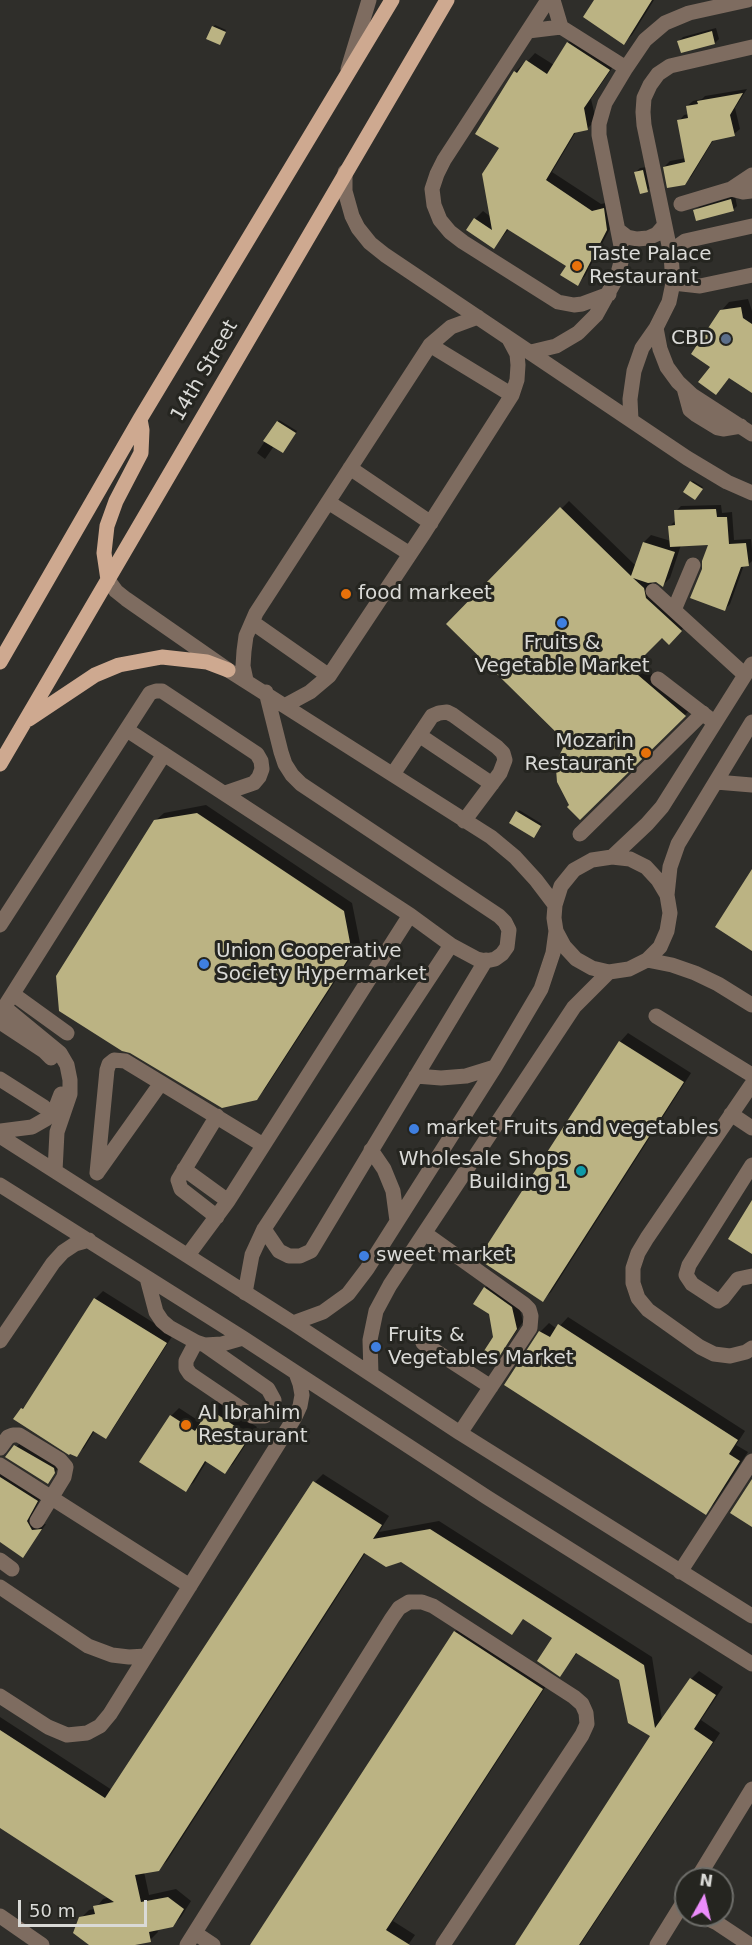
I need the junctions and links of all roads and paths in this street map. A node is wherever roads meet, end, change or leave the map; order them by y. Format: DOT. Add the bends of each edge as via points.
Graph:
graph roads {
  1 [pos="369,0"];
  2 [pos="393,0"];
  3 [pos="447,0"];
  4 [pos="548,0"];
  5 [pos="553,0"];
  6 [pos="748,0"];
  7 [pos="561,27"];
  8 [pos="528,31"];
  9 [pos="752,47"];
  10 [pos="626,68"];
  11 [pos="343,82"];
  12 [pos="345,172"];
  13 [pos="752,175"];
  14 [pos="731,189"];
  15 [pos="752,191"];
  16 [pos="681,204"];
  17 [pos="664,226"];
  18 [pos="752,226"];
  19 [pos="618,231"];
  20 [pos="671,255"];
  21 [pos="752,275"];
  22 [pos="673,284"];
  23 [pos="609,294"];
  24 [pos="478,317"];
  25 [pos="656,328"];
  26 [pos="508,338"];
  27 [pos="430,345"];
  28 [pos="531,352"];
  29 [pos="512,394"];
  30 [pos="140,419"];
  31 [pos="631,420"];
  32 [pos="746,430"];
  33 [pos="350,468"];
  34 [pos="752,493"];
  35 [pos="328,502"];
  36 [pos="431,523"];
  37 [pos="410,554"];
  38 [pos="693,565"];
  39 [pos="108,580"];
  40 [pos="653,591"];
  41 [pos="674,610"];
  42 [pos="252,622"];
  43 [pos="0,662"];
  44 [pos="748,669"];
  45 [pos="228,670"];
  46 [pos="329,676"];
  47 [pos="658,679"];
  48 [pos="246,680"];
  49 [pos="266,692"];
  50 [pos="286,705"];
  51 [pos="709,718"];
  52 [pos="752,722"];
  53 [pos="24,723"];
  54 [pos="127,730"];
  55 [pos="419,735"];
  56 [pos="164,754"];
  57 [pos="0,764"];
  58 [pos="393,774"];
  59 [pos="716,782"];
  60 [pos="492,784"];
  61 [pos="752,786"];
  62 [pos="225,793"];
  63 [pos="464,821"];
  64 [pos="580,834"];
  65 [pos="612,857"];
  66 [pos="667,895"];
  67 [pos="555,905"];
  68 [pos="410,915"];
  69 [pos="0,925"];
  70 [pos="556,930"];
  71 [pos="452,945"];
  72 [pos="486,960"];
  73 [pos="647,960"];
  74 [pos="609,972"];
  75 [pos="751,1003"];
  76 [pos="4,1009"];
  77 [pos="656,1016"];
  78 [pos="68,1033"];
  79 [pos="495,1067"];
  80 [pos="752,1075"];
  81 [pos="416,1076"];
  82 [pos="0,1079"];
  83 [pos="161,1083"];
  84 [pos="752,1084"];
  85 [pos="44,1107"];
  86 [pos="731,1114"];
  87 [pos="217,1116"];
  88 [pos="752,1128"];
  89 [pos="0,1133"];
  90 [pos="263,1145"];
  91 [pos="371,1150"];
  92 [pos="752,1165"];
  93 [pos="184,1169"];
  94 [pos="55,1171"];
  95 [pos="97,1173"];
  96 [pos="747,1183"];
  97 [pos="0,1185"];
  98 [pos="86,1191"];
  99 [pos="228,1201"];
  100 [pos="217,1217"];
  101 [pos="397,1221"];
  102 [pos="264,1229"];
  103 [pos="426,1233"];
  104 [pos="89,1240"];
  105 [pos="188,1256"];
  106 [pos="752,1276"];
  107 [pos="147,1278"];
  108 [pos="245,1293"];
  109 [pos="293,1323"];
  110 [pos="243,1338"];
  111 [pos="0,1341"];
  112 [pos="423,1343"];
  113 [pos="201,1344"];
  114 [pos="752,1348"];
  115 [pos="296,1373"];
  116 [pos="371,1374"];
  117 [pos="491,1387"];
  118 [pos="460,1433"];
  119 [pos="0,1448"];
  120 [pos="752,1461"];
  121 [pos="0,1465"];
  122 [pos="52,1498"];
  123 [pos="37,1521"];
  124 [pos="680,1572"];
  125 [pos="190,1586"];
  126 [pos="0,1587"];
  127 [pos="752,1616"];
  128 [pos="146,1656"];
  129 [pos="748,1660"];
  130 [pos="0,1696"];
  131 [pos="752,1789"];
  132 [pos="704,1867"];
  133 [pos="0,1916"];
  134 [pos="674,1924"];
  135 [pos="723,1927"];
  136 [pos="191,1939"];
  137 [pos="42,1945"];
  138 [pos="213,1945"];
  139 [pos="443,1945"];
  140 [pos="657,1945"];
  141 [pos="750,1945"];
  1 -- 11 [label="street"];
  2 -- 11 [label="main road, 14th Street"];
  3 -- 12 [label="main road, 14th Street"];
  4 -- 8 [label="street"];
  5 -- 7 [label="street"];
  6 -- 10 [label="street" via="689,13 665,23 645,40"];
  7 -- 8 [label="street"];
  7 -- 10 [label="street"];
  8 -- 23 [label="street" via="444,160 432,189 434,205 450,232 558,302 582,304"];
  9 -- 17 [label="street" via="669,66 650,85 643,112"];
  10 -- 19 [label="street" via="605,103 599,124"];
  11 -- 30 [label="main road, 14th Street"];
  12 -- 24 [label="street" via="352,216 370,243"];
  12 -- 39 [label="main road, 14th Street"];
  13 -- 14 [label="street"];
  14 -- 15 [label="street"];
  14 -- 16 [label="street"];
  17 -- 19 [label="street" via="648,238 627,237"];
  17 -- 20 [label="street"];
  18 -- 20 [label="street" via="685,241"];
  19 -- 23 [label="street" via="621,262"];
  20 -- 22 [label="street"];
  21 -- 22 [label="street" via="700,286"];
  22 -- 25 [label="street"];
  23 -- 28 [label="street" via="578,333 556,346"];
  24 -- 26 [label="street"];
  24 -- 27 [label="street" via="451,327"];
  25 -- 31 [label="street" via="642,348 634,371"];
  25 -- 32 [label="street" via="667,367 684,388"];
  26 -- 28 [label="street"];
  26 -- 29 [label="street" via="518,365"];
  27 -- 29 [label="street"];
  27 -- 33 [label="street"];
  28 -- 31 [label="street"];
  29 -- 36 [label="street"];
  30 -- 39 [label="main road" via="141,453 107,526 104,553"];
  30 -- 43 [label="main road, 14th Street"];
  31 -- 34 [label="street" via="726,482"];
  33 -- 35 [label="street"];
  33 -- 36 [label="street"];
  35 -- 37 [label="street"];
  35 -- 42 [label="street"];
  36 -- 37 [label="street"];
  37 -- 46 [label="street"];
  38 -- 41 [label="street"];
  39 -- 45 [label="street" via="126,599"];
  39 -- 53 [label="main road, 14th Street"];
  40 -- 41 [label="street"];
  41 -- 44 [label="street"];
  42 -- 46 [label="street"];
  42 -- 48 [label="street" via="244,651"];
  44 -- 51 [label="street"];
  45 -- 48 [label="street"];
  45 -- 53 [label="main road" via="207,662 162,657 119,665 94,675"];
  46 -- 50 [label="street"];
  47 -- 51 [label="street"];
  48 -- 49 [label="street"];
  49 -- 50 [label="street"];
  49 -- 72 [label="street" via="283,758 301,784 505,922 509,930 507,947 495,959"];
  50 -- 58 [label="street"];
  51 -- 64 [label="street"];
  51 -- 65 [label="street" via="662,807"];
  52 -- 59 [label="street"];
  53 -- 57 [label="main road, 14th Street"];
  54 -- 56 [label="street"];
  54 -- 62 [label="street" via="150,693 167,694 257,754 262,769 259,777 254,783"];
  54 -- 69 [label="street"];
  55 -- 58 [label="street"];
  55 -- 60 [label="street"];
  55 -- 60 [label="street" via="432,716 447,712 453,715 502,753 504,766"];
  56 -- 62 [label="street"];
  56 -- 76 [label="street"];
  58 -- 63 [label="street"];
  59 -- 61 [label="street"];
  59 -- 66 [label="street" via="678,844"];
  60 -- 63 [label="street"];
  62 -- 68 [label="street"];
  63 -- 67 [label="street" via="515,857"];
  65 -- 66 [label="street" via="630,859 646,867"];
  65 -- 67 [label="street" via="592,860 574,870 561,886"];
  66 -- 73 [label="street" via="667,931 660,947"];
  67 -- 70 [label="street"];
  68 -- 71 [label="street"];
  68 -- 90 [label="street"];
  70 -- 74 [label="street" via="576,959"];
  70 -- 79 [label="street" via="541,989"];
  71 -- 72 [label="street"];
  71 -- 102 [label="street"];
  72 -- 81 [label="street"];
  73 -- 74 [label="street" via="629,969"];
  73 -- 75 [label="street" via="695,973"];
  74 -- 103 [label="street" via="574,1007"];
  76 -- 78 [label="street"];
  76 -- 89 [label="street" via="55,1062 61,1092 46,1119 32,1127"];
  76 -- 94 [label="street" via="60,1053 67,1065 70,1094 57,1132"];
  77 -- 80 [label="street"];
  79 -- 81 [label="street" via="466,1076"];
  79 -- 101 [label="street"];
  81 -- 91 [label="street"];
  82 -- 85 [label="street"];
  83 -- 87 [label="street"];
  83 -- 95 [label="street"];
  83 -- 95 [label="street" via="125,1061 114,1060 109,1064"];
  84 -- 86 [label="street"];
  86 -- 88 [label="street"];
  86 -- 114 [label="street" via="642,1246 633,1268 633,1283 648,1310 700,1347 730,1356"];
  87 -- 90 [label="street"];
  87 -- 93 [label="street"];
  89 -- 94 [label="street"];
  90 -- 99 [label="street"];
  91 -- 101 [label="street" via="393,1191"];
  91 -- 102 [label="street" via="310,1251 289,1256 279,1251"];
  92 -- 96 [label="street"];
  93 -- 99 [label="street"];
  93 -- 100 [label="street" via="178,1180 181,1189"];
  94 -- 98 [label="street"];
  95 -- 98 [label="street"];
  96 -- 106 [label="street" via="689,1264 686,1275 692,1284 718,1301 738,1279"];
  97 -- 104 [label="street"];
  98 -- 105 [label="street"];
  99 -- 100 [label="street"];
  100 -- 105 [label="street"];
  101 -- 109 [label="street" via="348,1294 323,1312"];
  102 -- 108 [label="street" via="252,1255"];
  103 -- 116 [label="street" via="376,1311 369,1340"];
  103 -- 117 [label="street" via="529,1309 530,1328"];
  104 -- 107 [label="street"];
  104 -- 111 [label="street" via="63,1252"];
  105 -- 108 [label="street"];
  107 -- 110 [label="street"];
  107 -- 113 [label="street" via="162,1321"];
  108 -- 109 [label="street"];
  109 -- 116 [label="street"];
  110 -- 113 [label="street"];
  110 -- 115 [label="street"];
  112 -- 117 [label="street"];
  113 -- 113 [label="street" via="268,1389 274,1400 270,1412 252,1416 190,1374 186,1361"];
  115 -- 125 [label="street" via="302,1395 296,1417"];
  115 -- 129 [label="street"];
  116 -- 118 [label="street"];
  117 -- 118 [label="street"];
  118 -- 124 [label="street"];
  119 -- 122 [label="street" via="8,1437 19,1435 63,1463 66,1472"];
  120 -- 124 [label="street"];
  121 -- 122 [label="street"];
  122 -- 123 [label="street"];
  122 -- 125 [label="street"];
  124 -- 127 [label="street"];
  125 -- 128 [label="street"];
  126 -- 128 [label="street" via="88,1646 112,1655"];
  128 -- 130 [label="street" via="110,1714 87,1733 66,1735"];
  131 -- 132 [label="street"];
  133 -- 137 [label="street"];
  134 -- 140 [label="street"];
  135 -- 141 [label="street"];
  136 -- 138 [label="street"];
  136 -- 139 [label="street" via="392,1618 409,1602 422,1602 574,1697 582,1704 587,1724"];
}
